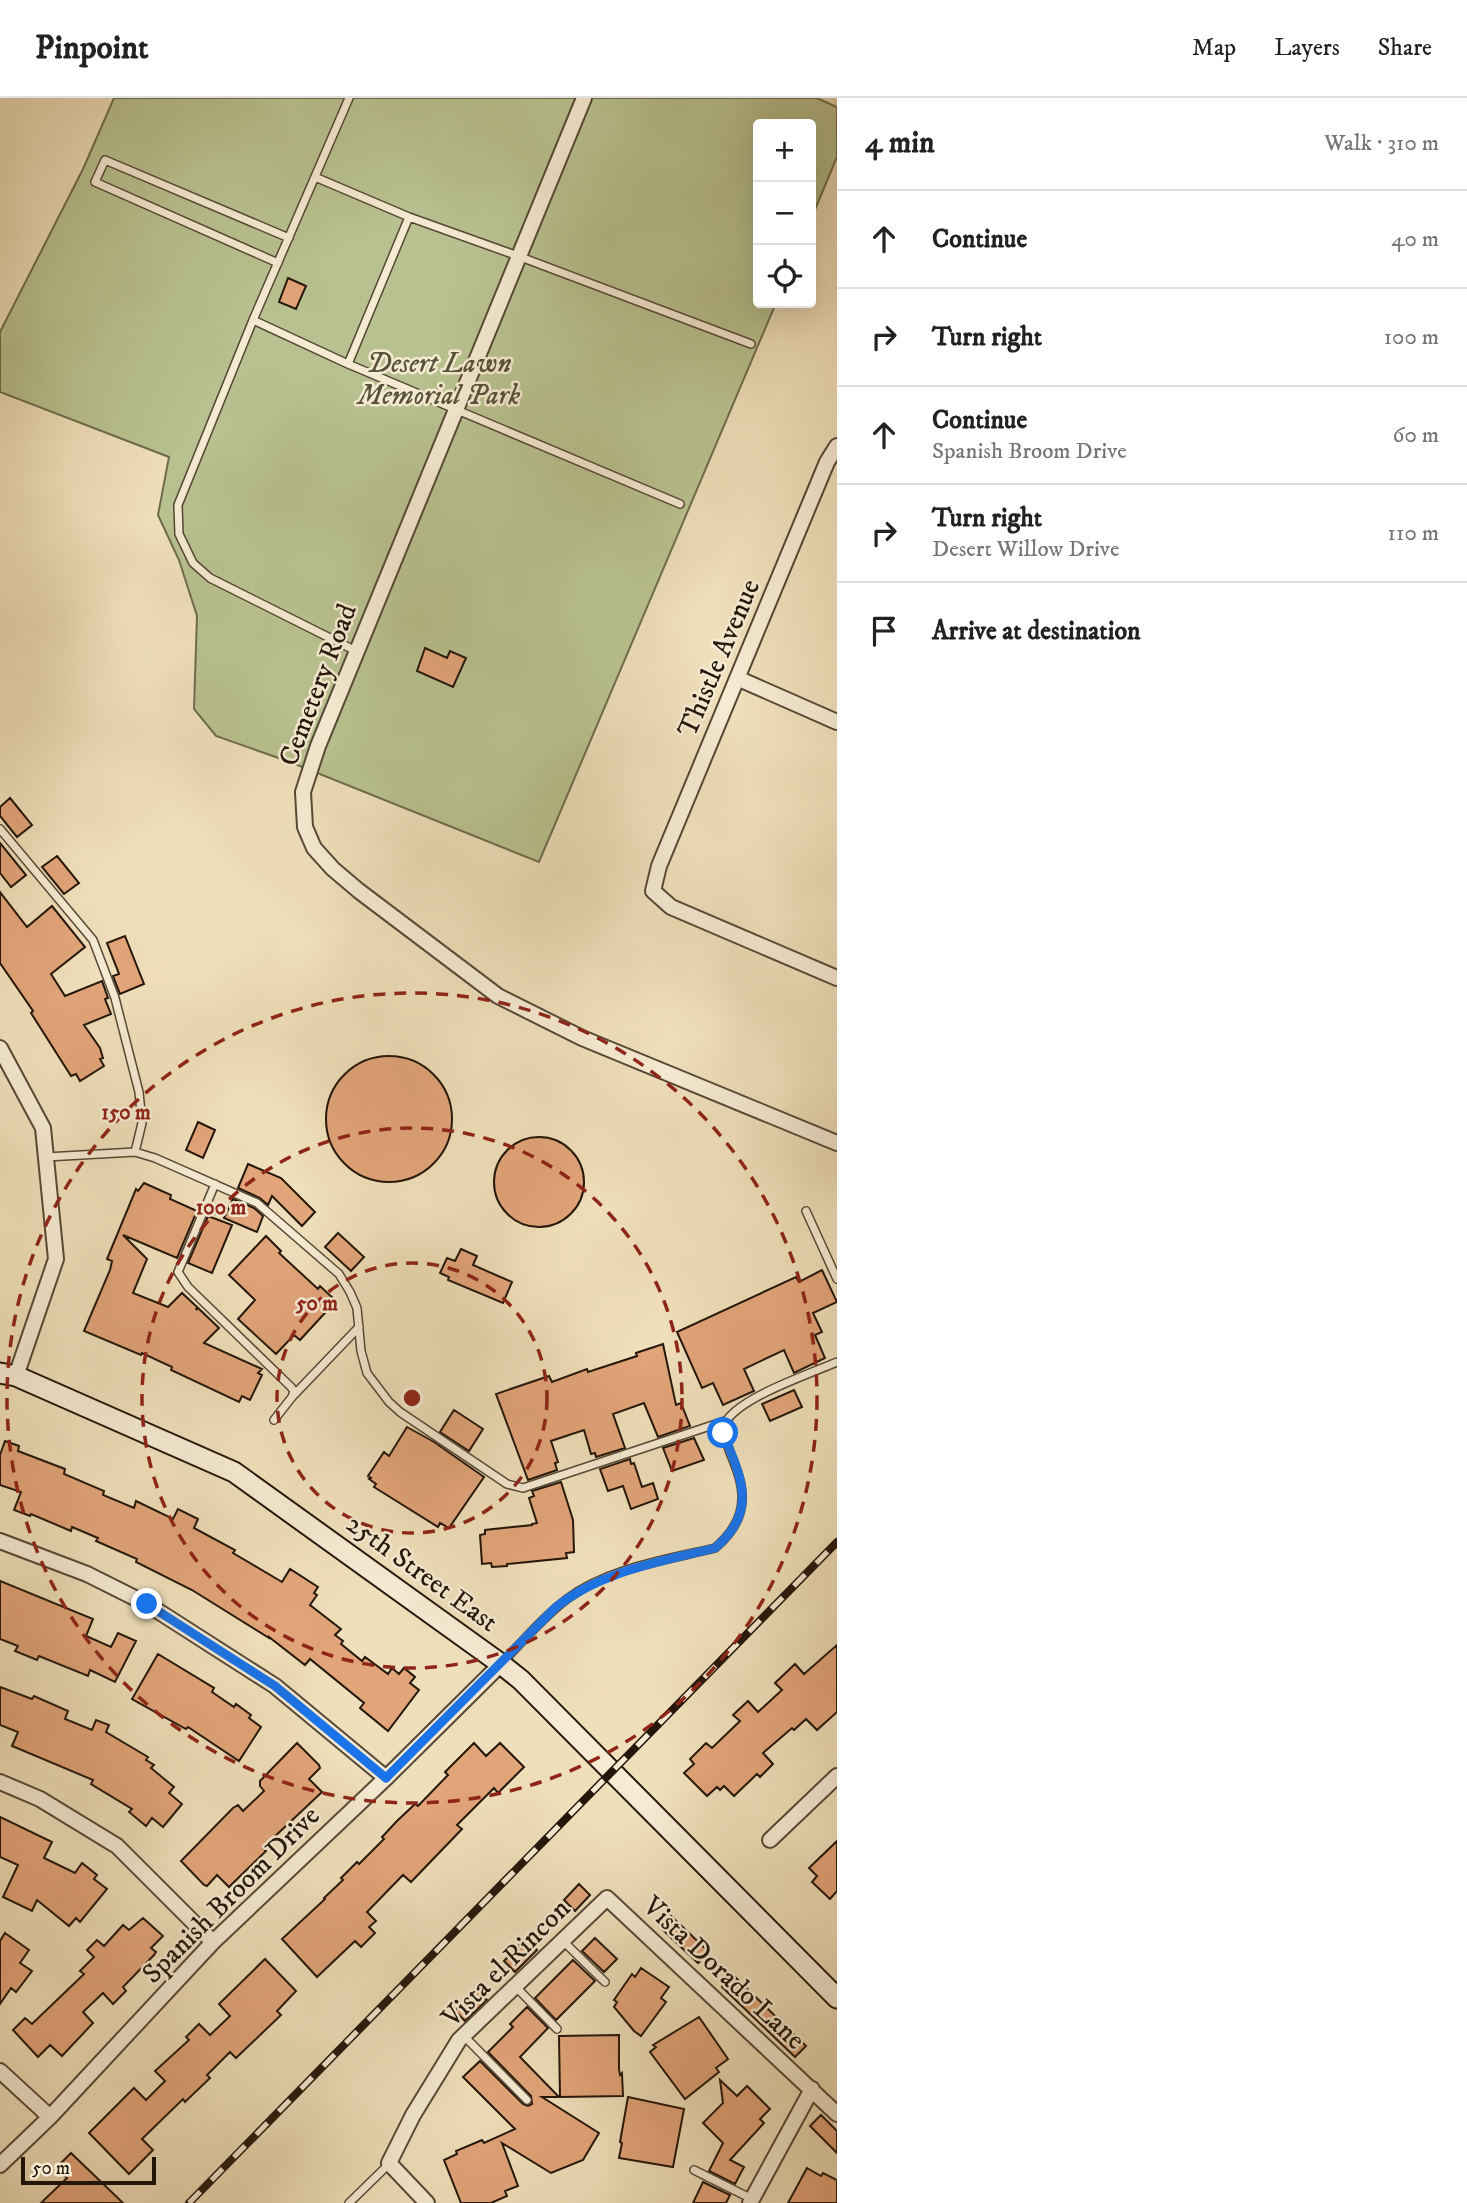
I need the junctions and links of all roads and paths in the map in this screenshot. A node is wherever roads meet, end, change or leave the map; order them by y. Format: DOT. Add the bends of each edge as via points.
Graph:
graph roads {
  1 [pos="349,98"];
  2 [pos="584,98"];
  3 [pos="315,177"];
  4 [pos="409,217"];
  5 [pos="289,238"];
  6 [pos="519,256"];
  7 [pos="278,263"];
  8 [pos="253,320"];
  9 [pos="751,344"];
  10 [pos="348,364"];
  11 [pos="456,409"];
  12 [pos="837,446"];
  13 [pos="681,504"];
  14 [pos="356,651"];
  15 [pos="737,678"];
  16 [pos="837,722"];
  17 [pos="0,830"];
  18 [pos="837,978"];
  19 [pos="0,1048"];
  20 [pos="837,1143"];
  21 [pos="135,1152"];
  22 [pos="46,1157"];
  23 [pos="215,1184"];
  24 [pos="806,1211"];
  25 [pos="837,1279"];
  26 [pos="359,1326"];
  27 [pos="837,1362"];
  28 [pos="8,1375"];
  29 [pos="292,1397"];
  30 [pos="274,1420"];
  31 [pos="725,1421"];
  32 [pos="0,1541"];
  33 [pos="501,1664"];
  34 [pos="837,1777"];
  35 [pos="386,1778"];
  36 [pos="0,1782"];
  37 [pos="770,1840"];
  38 [pos="607,1898"];
  39 [pos="563,1940"];
  40 [pos="213,1942"];
  41 [pos="605,1982"];
  42 [pos="515,1986"];
  43 [pos="837,1998"];
  44 [pos="557,2029"];
  45 [pos="463,2036"];
  46 [pos="0,2071"];
  47 [pos="812,2089"];
  48 [pos="527,2101"];
  49 [pos="837,2114"];
  50 [pos="50,2117"];
  51 [pos="389,2163"];
  52 [pos="0,2165"];
  53 [pos="694,2170"];
  54 [pos="751,2201"];
  55 [pos="349,2203"];
  56 [pos="427,2203"];
  1 -- 3 [label="lane"];
  2 -- 6 [label="street, Cemetery Road"];
  3 -- 4 [label="lane"];
  3 -- 5 [label="lane"];
  4 -- 6 [label="lane"];
  4 -- 10 [label="lane"];
  5 -- 7 [label="lane"];
  5 -- 7 [label="lane" via="105,160 95,182"];
  6 -- 9 [label="lane"];
  6 -- 11 [label="street, Cemetery Road"];
  7 -- 8 [label="lane"];
  8 -- 10 [label="lane"];
  8 -- 14 [label="lane" via="178,505 179,534 193,563 210,578"];
  10 -- 11 [label="lane"];
  11 -- 13 [label="lane"];
  11 -- 14 [label="street, Cemetery Road"];
  12 -- 15 [label="street, Thistle Avenue"];
  14 -- 20 [label="street, Cemetery Road" via="303,792 305,827 314,848 333,869 498,996 582,1038"];
  15 -- 16 [label="street"];
  15 -- 18 [label="street, Thistle Avenue" via="659,866 653,891 671,907"];
  17 -- 21 [label="lane" via="93,940 139,1092 142,1123"];
  19 -- 22 [label="street" via="43,1128"];
  21 -- 22 [label="lane"];
  21 -- 23 [label="lane"];
  22 -- 28 [label="street" via="56,1259"];
  23 -- 26 [label="lane" via="257,1203 339,1274 357,1308"];
  23 -- 29 [label="lane" via="178,1272 291,1387"];
  24 -- 25 [label="lane"];
  26 -- 29 [label="lane"];
  26 -- 31 [label="lane" via="367,1373 389,1402 516,1487"];
  27 -- 31 [label="lane" via="761,1395"];
  28 -- 33 [label="main road, 25th Street East" via="234,1472"];
  29 -- 30 [label="lane"];
  31 -- 33 [label="lane" via="723,1433 741,1479 742,1498 727,1538 715,1548 606,1577 570,1597"];
  32 -- 35 [label="street" via="87,1574 147,1604 275,1686"];
  33 -- 35 [label="street, Spanish Broom Drive"];
  33 -- 43 [label="main road, 25th Street East"];
  34 -- 37 [label="street"];
  35 -- 40 [label="street, Spanish Broom Drive"];
  36 -- 40 [label="street" via="40,1799 117,1846"];
  38 -- 39 [label="street, Vista el Rincon"];
  38 -- 47 [label="street, Vista Dorado Lane"];
  39 -- 41 [label="lane"];
  39 -- 42 [label="street, Vista el Rincon"];
  40 -- 50 [label="street, Spanish Broom Drive"];
  42 -- 44 [label="lane"];
  42 -- 45 [label="street, Vista el Rincon"];
  45 -- 48 [label="lane"];
  45 -- 51 [label="street, Vista el Rincon"];
  46 -- 50 [label="street"];
  47 -- 49 [label="street, Vista Dorado Lane"];
  47 -- 54 [label="street"];
  50 -- 52 [label="street, Spanish Broom Drive"];
  51 -- 55 [label="lane, Vista el Rincon"];
  51 -- 56 [label="street"];
  53 -- 54 [label="lane"];
}
